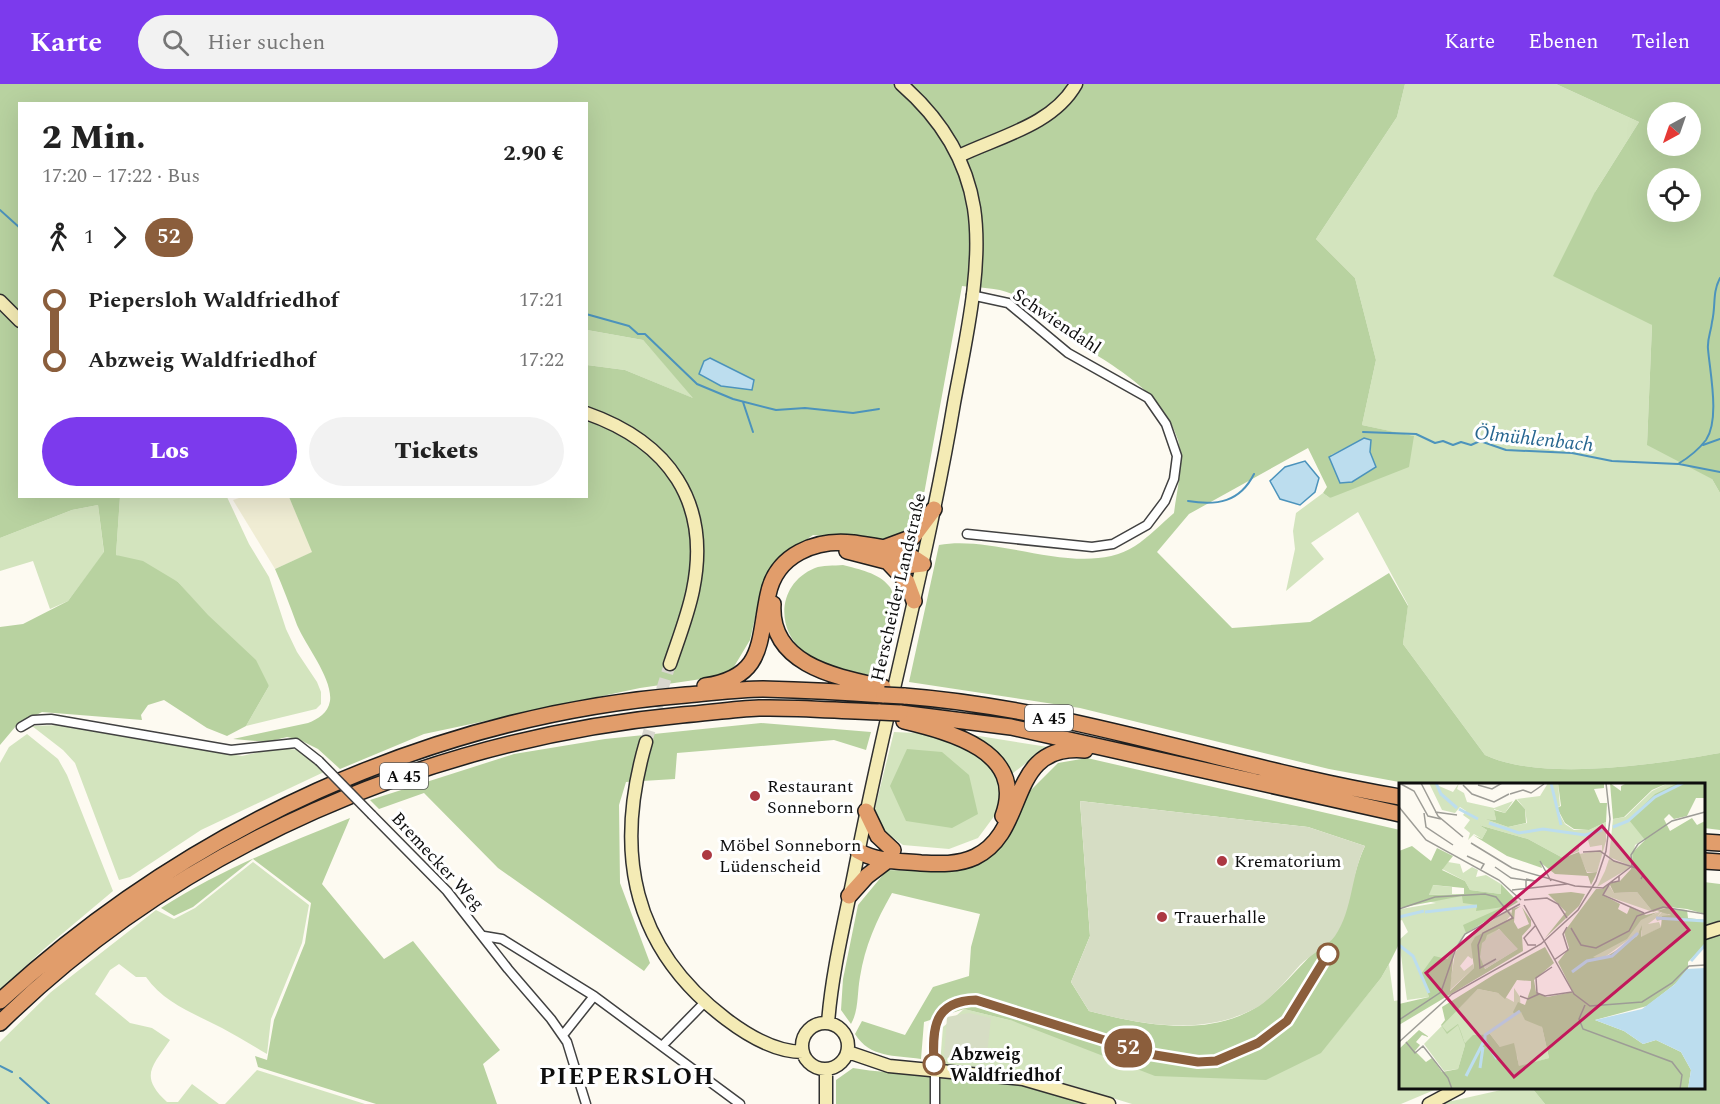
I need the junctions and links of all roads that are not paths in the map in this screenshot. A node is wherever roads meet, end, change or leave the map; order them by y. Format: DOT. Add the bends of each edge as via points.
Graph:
graph roads {
  1 [pos="901,84"];
  2 [pos="1076,84"];
  3 [pos="959,156"];
  4 [pos="971,295"];
  5 [pos="0,301"];
  6 [pos="18,319"];
  7 [pos="588,414"];
  8 [pos="934,509"];
  9 [pos="968,534"];
  10 [pos="886,554"];
  11 [pos="923,564"];
  12 [pos="914,601"];
  13 [pos="670,664"];
  14 [pos="884,691"];
  15 [pos="651,698"];
  16 [pos="899,716"];
  17 [pos="21,726"];
  18 [pos="646,742"];
  19 [pos="1136,755"];
  20 [pos="1399,797"];
  21 [pos="866,811"];
  22 [pos="1399,814"];
  23 [pos="1705,842"];
  24 [pos="1720,843"];
  25 [pos="858,851"];
  26 [pos="890,855"];
  27 [pos="1705,861"];
  28 [pos="1720,862"];
  29 [pos="849,896"];
  30 [pos="1720,928"];
  31 [pos="1705,933"];
  32 [pos="484,936"];
  33 [pos="594,996"];
  34 [pos="0,1001"];
  35 [pos="705,1002"];
  36 [pos="0,1023"];
  37 [pos="828,1023"];
  38 [pos="563,1035"];
  39 [pos="662,1046"];
  40 [pos="803,1052"];
  41 [pos="848,1052"];
  42 [pos="826,1068"];
  43 [pos="935,1070"];
  44 [pos="1457,1089"];
  45 [pos="586,1104"];
  46 [pos="740,1104"];
  47 [pos="826,1104"];
  48 [pos="935,1104"];
  49 [pos="1109,1104"];
  50 [pos="1429,1104"];
  1 -- 3 [label="main road, Herscheider Landstraße" via="933,115"];
  2 -- 3 [label="main road" via="1062,105 1040,119"];
  3 -- 4 [label="main road, Herscheider Landstraße" via="976,223"];
  4 -- 8 [label="main road, Herscheider Landstraße"];
  4 -- 9 [label="street, Schwiendahl" via="1008,303 1068,353 1148,398 1166,424 1177,456 1174,479 1165,501 1147,525 1113,544 1092,547"];
  5 -- 6 [label="main road"];
  7 -- 13 [label="main road" via="625,430 651,448 680,481 692,510 698,546 696,571"];
  8 -- 10 [label="highway" via="913,537"];
  8 -- 11 [label="main road, Herscheider Landstraße"];
  10 -- 11 [label="highway" via="904,566"];
  10 -- 12 [label="highway" via="907,582"];
  10 -- 14 [label="highway" via="840,550 812,554 786,573 777,588 773,607 776,629 802,661 823,672"];
  10 -- 15 [label="highway" via="830,542 797,553 771,583 760,647 747,669 718,684"];
  11 -- 12 [label="main road, Herscheider Landstraße"];
  12 -- 21 [label="main road, Herscheider Landstraße"];
  14 -- 15 [label="highway, A 45" via="760,689"];
  14 -- 20 [label="highway, A 45, bridge" via="1010,710 1177,745 1332,785"];
  15 -- 34 [label="highway, A 45" via="491,729 398,759 289,803 175,866 78,933"];
  16 -- 19 [label="highway, A 45" via="1011,727"];
  16 -- 26 [label="highway" via="959,736 981,748 1002,775 1006,798 996,830 974,849 942,857"];
  16 -- 36 [label="highway, A 45" via="864,711 758,708 641,719 491,748 394,779 300,816 184,879 100,939"];
  17 -- 32 [label="street, Bremecker Weg, bridge" via="33,720 51,719 231,750 296,743 319,761 447,891"];
  18 -- 35 [label="main road" via="631,802 633,872 650,925 664,953"];
  19 -- 22 [label="highway, A 45"];
  19 -- 26 [label="highway" via="1075,749 1053,753 1028,774 1004,830 983,852 967,860 948,863"];
  21 -- 25 [label="main road, Herscheider Landstraße"];
  21 -- 26 [label="highway"];
  23 -- 24 [label="highway"];
  25 -- 26 [label="highway" via="870,858"];
  25 -- 29 [label="main road, Herscheider Landstraße"];
  26 -- 29 [label="highway"];
  27 -- 28 [label="highway"];
  29 -- 37 [label="main road, Herscheider Landstraße"];
  30 -- 31 [label="main road"];
  32 -- 33 [label="street, Bremecker Weg" via="502,939"];
  32 -- 38 [label="street"];
  33 -- 38 [label="street"];
  33 -- 39 [label="street, Bremecker Weg"];
  35 -- 39 [label="street"];
  35 -- 40 [label="main road" via="760,1040 788,1051"];
  37 -- 40 [label="main road" via="809,1030"];
  37 -- 41 [label="main road" via="845,1035"];
  38 -- 45 [label="street"];
  39 -- 46 [label="street, Bremecker Weg"];
  40 -- 42 [label="main road" via="811,1064"];
  41 -- 42 [label="main road" via="839,1064"];
  41 -- 43 [label="main road" via="889,1066"];
  42 -- 47 [label="main road"];
  43 -- 48 [label="street"];
  43 -- 49 [label="main road" via="1023,1078"];
  44 -- 50 [label="main road"];
}
